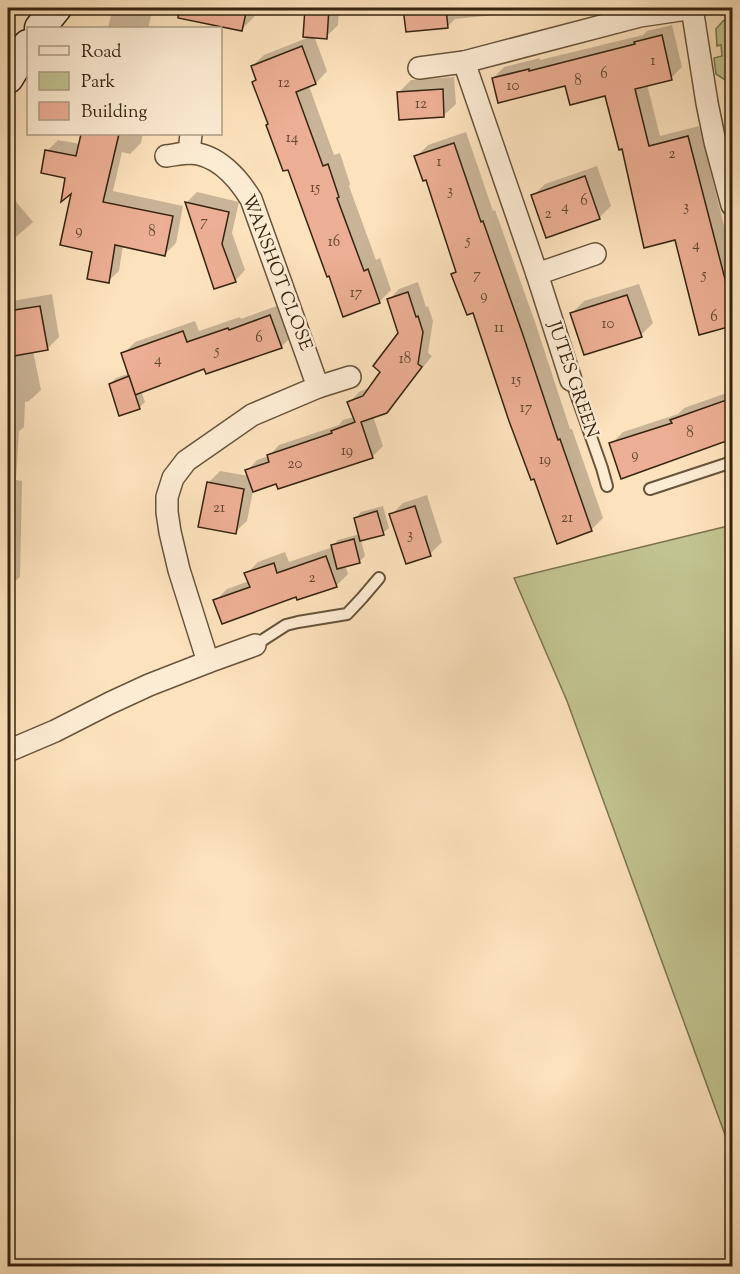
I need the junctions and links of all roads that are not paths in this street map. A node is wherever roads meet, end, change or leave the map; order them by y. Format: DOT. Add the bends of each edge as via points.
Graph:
graph roads {
  1 [pos="693,8"];
  2 [pos="27,46"];
  3 [pos="464,62"];
  4 [pos="419,68"];
  5 [pos="8,78"];
  6 [pos="190,143"];
  7 [pos="166,156"];
  8 [pos="732,205"];
  9 [pos="595,254"];
  10 [pos="537,274"];
  11 [pos="350,377"];
  12 [pos="571,380"];
  13 [pos="318,387"];
  14 [pos="732,462"];
  15 [pos="607,486"];
  16 [pos="650,489"];
  17 [pos="379,578"];
  18 [pos="255,645"];
  19 [pos="208,662"];
  20 [pos="8,751"];
  1 -- 3 [label="street" via="640,16"];
  1 -- 8 [label="street" via="707,103"];
  2 -- 5 [label="main road"];
  3 -- 4 [label="street"];
  3 -- 10 [label="street, JUTES GREEN"];
  6 -- 7 [label="street, WANSHOT CLOSE"];
  6 -- 13 [label="street, WANSHOT CLOSE" via="223,166 251,199"];
  9 -- 10 [label="street"];
  10 -- 12 [label="street, JUTES GREEN"];
  11 -- 13 [label="street"];
  12 -- 15 [label="lane, JUTES GREEN"];
  13 -- 19 [label="street" via="252,415 186,461 173,478 167,497 170,532"];
  14 -- 16 [label="lane"];
  17 -- 18 [label="lane" via="347,614 286,625"];
  18 -- 19 [label="street"];
  19 -- 20 [label="street"];
}
